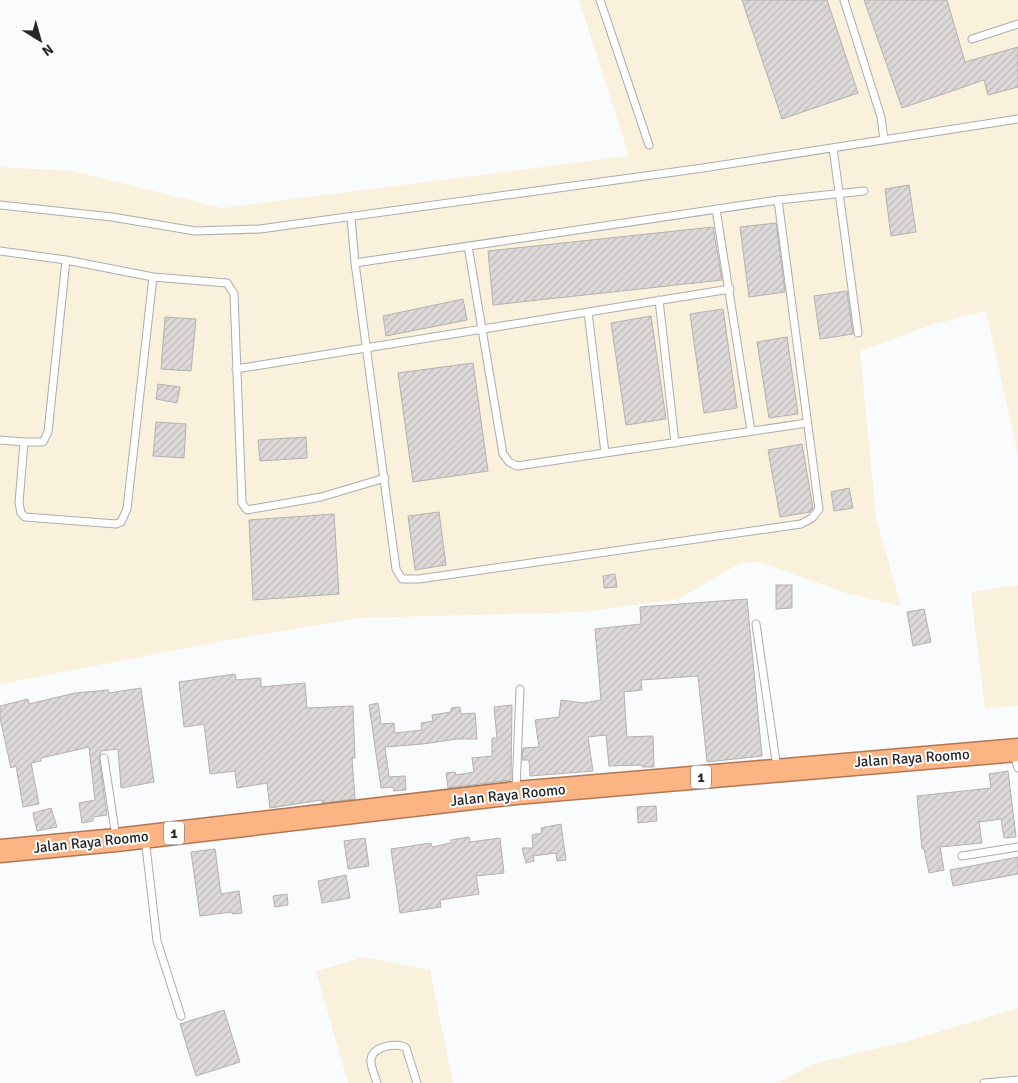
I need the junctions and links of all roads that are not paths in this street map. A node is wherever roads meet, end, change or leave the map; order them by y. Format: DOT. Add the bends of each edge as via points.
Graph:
graph roads {
  1 [pos="600,0"];
  2 [pos="844,0"];
  3 [pos="1018,24"];
  4 [pos="972,39"];
  5 [pos="1018,119"];
  6 [pos="884,140"];
  7 [pos="649,145"];
  8 [pos="832,148"];
  9 [pos="864,191"];
  10 [pos="839,194"];
  11 [pos="778,200"];
  12 [pos="0,205"];
  13 [pos="716,209"];
  14 [pos="351,218"];
  15 [pos="468,246"];
  16 [pos="0,251"];
  17 [pos="66,260"];
  18 [pos="355,264"];
  19 [pos="153,277"];
  20 [pos="730,288"];
  21 [pos="659,300"];
  22 [pos="588,312"];
  23 [pos="481,330"];
  24 [pos="858,333"];
  25 [pos="368,348"];
  26 [pos="236,369"];
  27 [pos="807,423"];
  28 [pos="752,432"];
  29 [pos="0,440"];
  30 [pos="24,442"];
  31 [pos="675,443"];
  32 [pos="605,453"];
  33 [pos="385,478"];
  34 [pos="756,624"];
  35 [pos="520,689"];
  36 [pos="1016,756"];
  37 [pos="104,758"];
  38 [pos="777,769"];
  39 [pos="516,793"];
  40 [pos="145,836"];
  41 [pos="116,840"];
  42 [pos="1018,847"];
  43 [pos="0,850"];
  44 [pos="962,856"];
  45 [pos="181,1016"];
  46 [pos="1018,1080"];
  47 [pos="377,1083"];
  48 [pos="417,1083"];
  49 [pos="984,1083"];
  1 -- 7 [label="lane"];
  2 -- 6 [label="lane" via="881,117"];
  3 -- 4 [label="lane"];
  5 -- 6 [label="lane"];
  6 -- 8 [label="lane"];
  8 -- 10 [label="lane"];
  8 -- 14 [label="lane"];
  9 -- 10 [label="lane"];
  10 -- 11 [label="lane"];
  10 -- 24 [label="lane"];
  11 -- 13 [label="lane"];
  11 -- 27 [label="lane"];
  12 -- 14 [label="lane" via="112,217 196,231 260,229"];
  13 -- 15 [label="lane"];
  13 -- 20 [label="lane"];
  14 -- 18 [label="lane"];
  15 -- 18 [label="lane"];
  15 -- 23 [label="lane"];
  16 -- 17 [label="lane"];
  17 -- 19 [label="lane"];
  17 -- 30 [label="lane" via="48,432 43,442"];
  18 -- 25 [label="lane"];
  19 -- 26 [label="lane" via="227,283 232,288"];
  19 -- 30 [label="lane" via="124,518 116,524 22,515 19,503"];
  20 -- 21 [label="lane"];
  20 -- 28 [label="lane"];
  21 -- 22 [label="lane"];
  21 -- 31 [label="lane"];
  22 -- 23 [label="lane"];
  22 -- 32 [label="lane"];
  23 -- 25 [label="lane"];
  23 -- 32 [label="lane" via="503,454 509,462 517,466"];
  25 -- 26 [label="lane"];
  25 -- 33 [label="lane"];
  26 -- 33 [label="lane" via="242,503 247,510 321,497"];
  27 -- 28 [label="lane"];
  27 -- 33 [label="lane" via="819,509 812,518 800,524 419,579 402,579 396,568"];
  28 -- 31 [label="lane"];
  29 -- 30 [label="lane"];
  31 -- 32 [label="lane"];
  34 -- 38 [label="lane"];
  35 -- 39 [label="lane"];
  36 -- 38 [label="highway, Jalan Raya Roomo / 1"];
  37 -- 41 [label="lane"];
  38 -- 39 [label="highway, Jalan Raya Roomo / 1"];
  39 -- 40 [label="highway, Jalan Raya Roomo / 1"];
  40 -- 41 [label="highway, Jalan Raya Roomo / 1"];
  40 -- 45 [label="lane" via="157,941"];
  41 -- 43 [label="highway, Jalan Raya Roomo / 1"];
  42 -- 44 [label="lane"];
  46 -- 49 [label="lane"];
  47 -- 48 [label="lane" via="371,1059 373,1054 396,1044 406,1048"];
}
